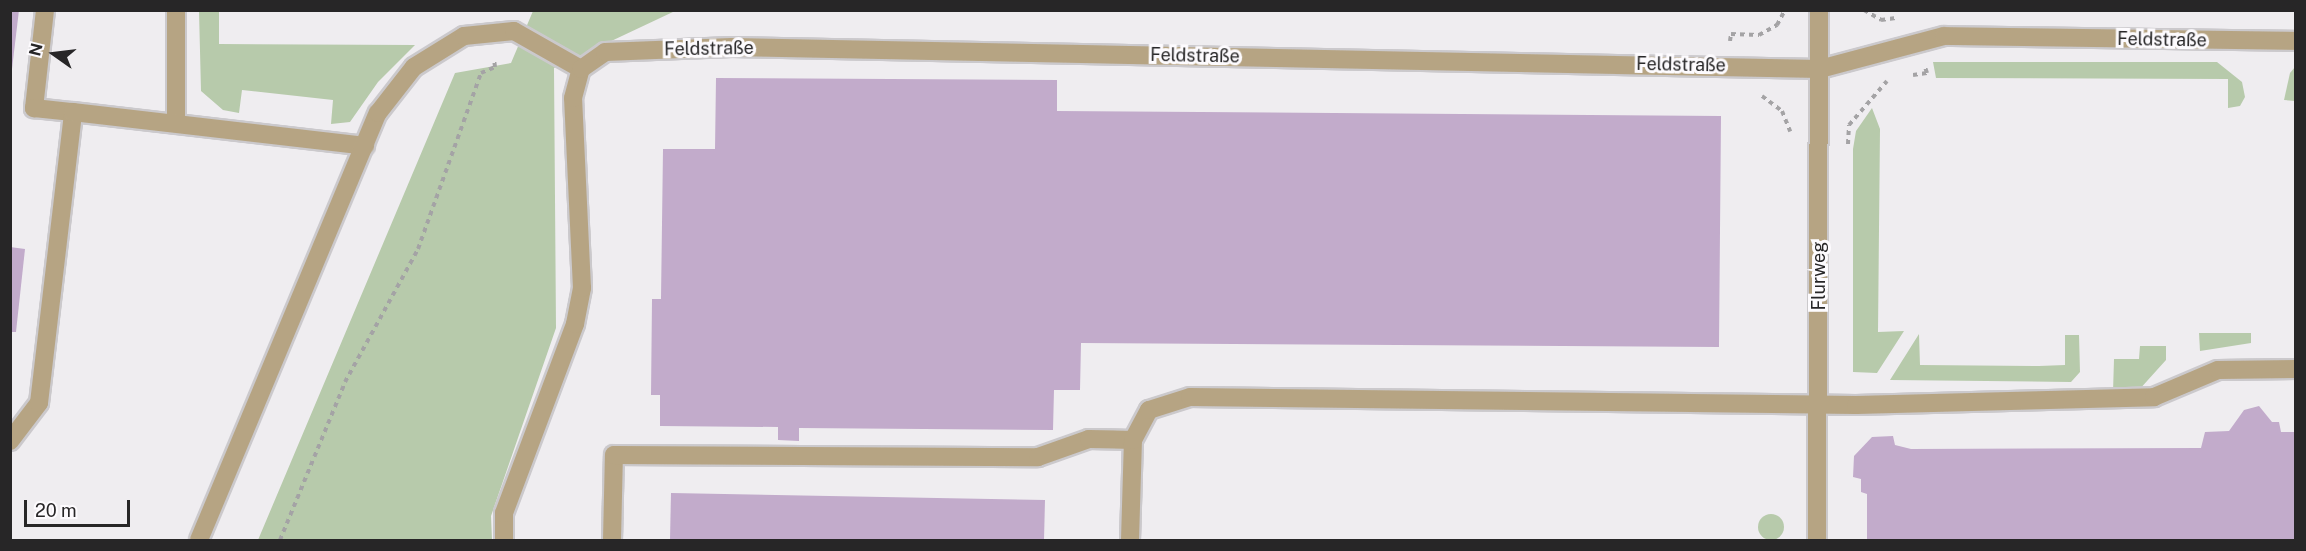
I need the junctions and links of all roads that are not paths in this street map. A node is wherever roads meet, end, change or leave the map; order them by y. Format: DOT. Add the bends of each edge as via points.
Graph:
graph roads {
  1 [pos="45,10"];
  2 [pos="176,10"];
  3 [pos="1819,10"];
  4 [pos="2295,41"];
  5 [pos="581,69"];
  6 [pos="1820,69"];
  7 [pos="73,112"];
  8 [pos="176,123"];
  9 [pos="365,146"];
  10 [pos="2295,369"];
  11 [pos="1819,404"];
  12 [pos="1133,440"];
  13 [pos="10,441"];
  14 [pos="199,540"];
  15 [pos="504,540"];
  16 [pos="612,540"];
  17 [pos="1130,540"];
  18 [pos="1817,540"];
  1 -- 7 [label="street" via="34,108"];
  2 -- 8 [label="street"];
  3 -- 6 [label="street, Flurweg"];
  4 -- 6 [label="street, Feldstraße" via="1944,36 1876,58"];
  5 -- 6 [label="street, Feldstraße" via="605,52 732,47"];
  5 -- 9 [label="street" via="514,31 464,36 414,67 378,113"];
  5 -- 15 [label="street" via="573,98 582,288 575,324 504,513"];
  6 -- 11 [label="street, Flurweg"];
  7 -- 8 [label="street"];
  7 -- 13 [label="street" via="39,403"];
  8 -- 9 [label="street"];
  9 -- 14 [label="street"];
  10 -- 11 [label="street" via="2218,370 2154,397"];
  11 -- 12 [label="street" via="1190,397 1149,410"];
  11 -- 18 [label="street, Flurweg"];
  12 -- 16 [label="street" via="1089,439 1038,457 614,455"];
  12 -- 17 [label="street"];
}
